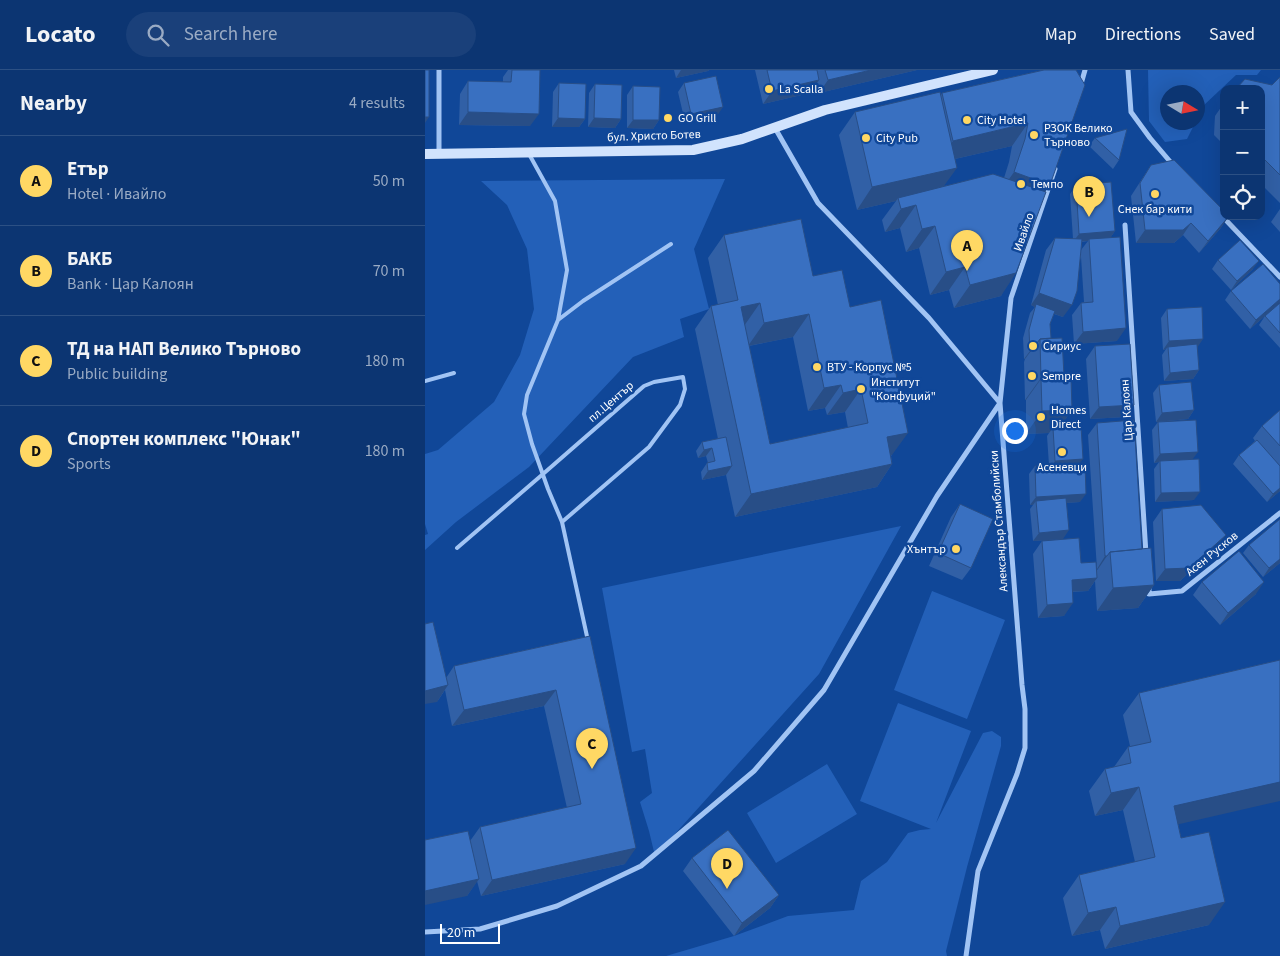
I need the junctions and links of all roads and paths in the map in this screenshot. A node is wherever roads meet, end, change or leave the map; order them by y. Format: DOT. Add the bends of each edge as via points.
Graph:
graph roads {
  1 [pos="439,70"];
  2 [pos="993,70"];
  3 [pos="1085,70"];
  4 [pos="1128,70"];
  5 [pos="1079,88"];
  6 [pos="774,127"];
  7 [pos="528,152"];
  8 [pos="425,154"];
  9 [pos="439,154"];
  10 [pos="1058,160"];
  11 [pos="1177,168"];
  12 [pos="1218,212"];
  13 [pos="1125,225"];
  14 [pos="671,244"];
  15 [pos="1280,277"];
  16 [pos="558,320"];
  17 [pos="453,373"];
  18 [pos="425,381"];
  19 [pos="1000,403"];
  20 [pos="543,474"];
  21 [pos="1280,513"];
  22 [pos="562,522"];
  23 [pos="457,548"];
  24 [pos="1147,564"];
  25 [pos="1148,574"];
  26 [pos="589,646"];
  27 [pos="425,932"];
  28 [pos="965,956"];
  1 -- 9 [label="street"];
  2 -- 6 [label="main road, бул. Христо Ботев" via="825,110"];
  3 -- 5 [label="street"];
  4 -- 11 [label="street" via="1131,112"];
  6 -- 7 [label="main road, бул. Христо Ботев" via="742,139 693,150"];
  6 -- 19 [label="street" via="818,203 929,318"];
  7 -- 9 [label="main road, бул. Христо Ботев"];
  7 -- 16 [label="lane" via="555,201 567,270"];
  8 -- 9 [label="main road, бул. Христо Ботев"];
  10 -- 19 [label="street, Ивайло" via="1011,298"];
  12 -- 15 [label="street"];
  13 -- 24 [label="street, Цар Калоян"];
  14 -- 16 [label="lane"];
  16 -- 20 [label="lane" via="527,395 524,414"];
  17 -- 18 [label="lane"];
  19 -- 27 [label="street" via="937,496 824,690 754,771 641,866 557,906 480,929"];
  19 -- 28 [label="street, Александър Стамболийски" via="1025,708 1025,748 978,871"];
  20 -- 22 [label="lane"];
  20 -- 22 [label="lane, пл.Център" via="644,386 683,377 685,389 680,405 649,447"];
  20 -- 23 [label="lane, пл.Център"];
  21 -- 25 [label="street, Асен Русков" via="1182,591 1149,594"];
  22 -- 26 [label="lane"];
}
